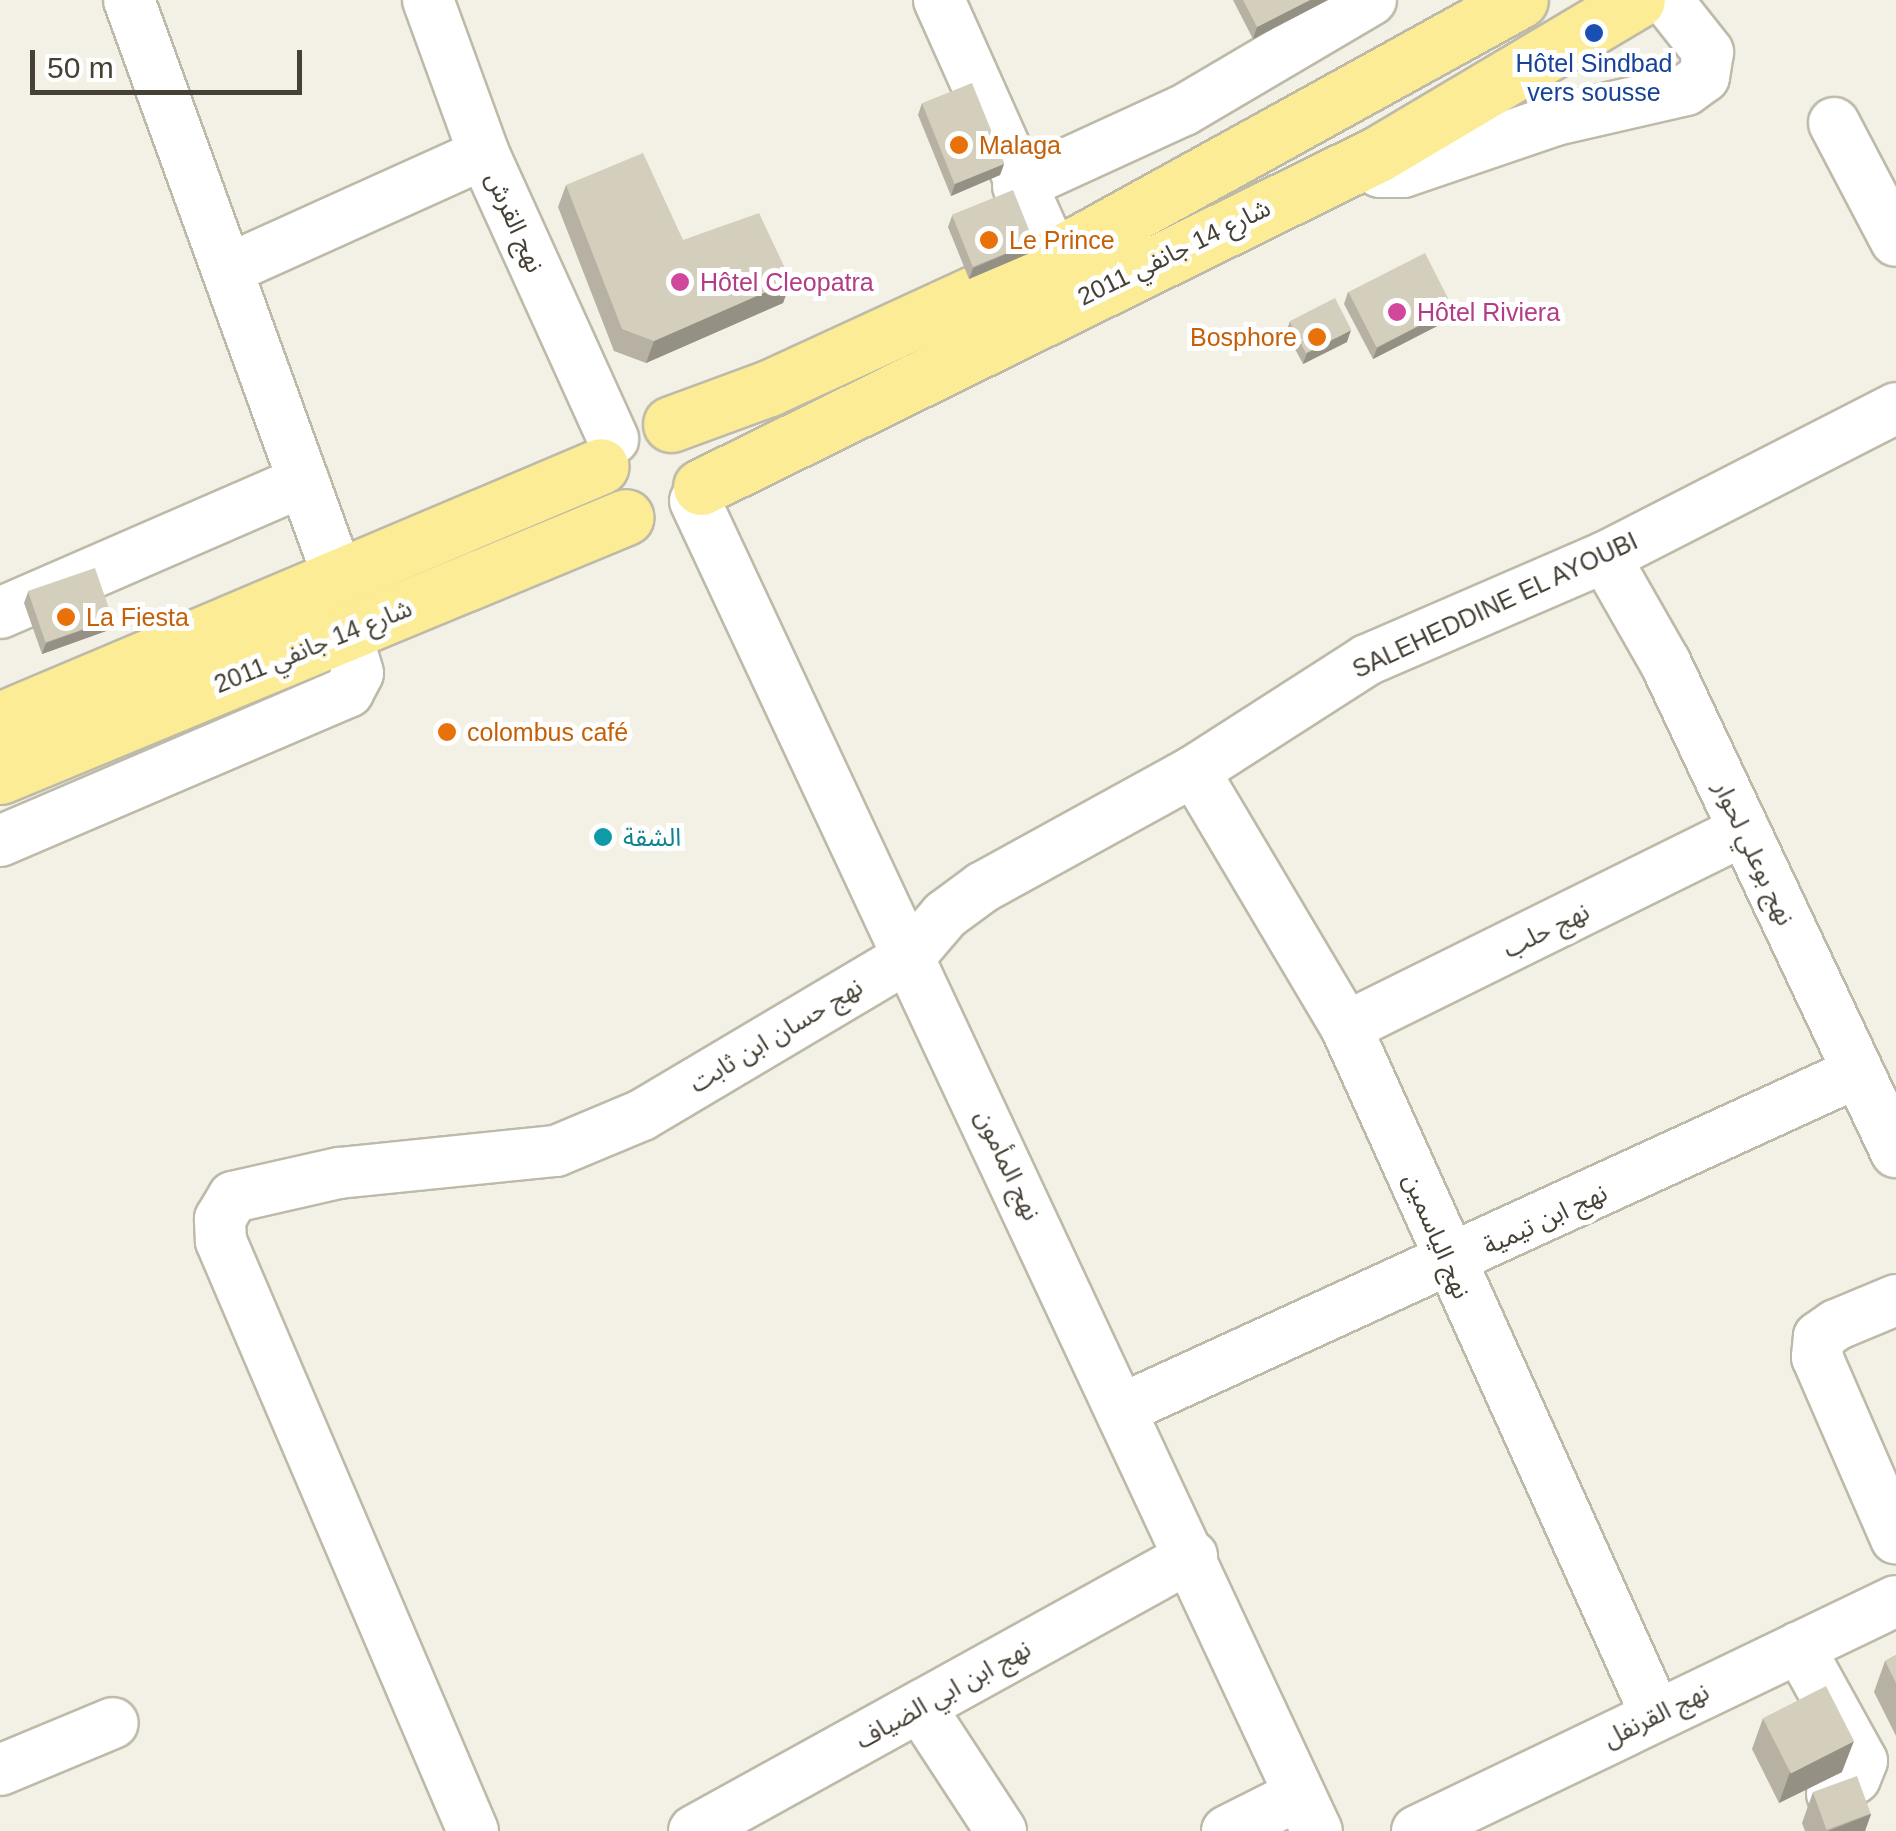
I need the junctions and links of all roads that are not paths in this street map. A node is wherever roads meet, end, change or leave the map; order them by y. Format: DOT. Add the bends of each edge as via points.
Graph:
graph roads {
  1 [pos="129,0"];
  2 [pos="428,0"];
  3 [pos="939,0"];
  4 [pos="1370,0"];
  5 [pos="1520,0"];
  6 [pos="1637,0"];
  7 [pos="1667,0"];
  8 [pos="1834,123"];
  9 [pos="484,154"];
  10 [pos="1378,154"];
  11 [pos="1018,186"];
  12 [pos="1896,241"];
  13 [pos="1054,257"];
  14 [pos="230,268"];
  15 [pos="1896,408"];
  16 [pos="670,424"];
  17 [pos="607,452"];
  18 [pos="304,481"];
  19 [pos="698,494"];
  20 [pos="626,518"];
  21 [pos="1605,557"];
  22 [pos="338,576"];
  23 [pos="0,613"];
  24 [pos="346,633"];
  25 [pos="0,720"];
  26 [pos="1194,771"];
  27 [pos="0,776"];
  28 [pos="1744,830"];
  29 [pos="0,841"];
  30 [pos="910,956"];
  31 [pos="1346,1027"];
  32 [pos="1874,1086"];
  33 [pos="1896,1152"];
  34 [pos="1448,1265"];
  35 [pos="1896,1300"];
  36 [pos="1122,1409"];
  37 [pos="1896,1539"];
  38 [pos="1192,1556"];
  39 [pos="1896,1601"];
  40 [pos="1799,1647"];
  41 [pos="920,1707"];
  42 [pos="1656,1714"];
  43 [pos="113,1723"];
  44 [pos="0,1770"];
  45 [pos="1832,1794"];
  46 [pos="1308,1813"];
  47 [pos="473,1831"];
  48 [pos="694,1831"];
  49 [pos="1000,1831"];
  50 [pos="1228,1831"];
  51 [pos="1417,1831"];
  1 -- 14 [label="street"];
  2 -- 9 [label="street, نهج القرش"];
  3 -- 11 [label="street"];
  4 -- 11 [label="street" via="1184,110"];
  5 -- 13 [label="main road, شارع 14 جانفي 2011"];
  6 -- 10 [label="main road, شارع 14 جانفي 2011"];
  7 -- 10 [label="street" via="1708,52 1704,77 1686,90 1556,120 1403,172 1380,172"];
  8 -- 12 [label="street"];
  9 -- 14 [label="street"];
  9 -- 17 [label="street, نهج القرش"];
  10 -- 19 [label="main road, شارع 14 جانفي 2011"];
  11 -- 13 [label="street"];
  13 -- 16 [label="main road, شارع 14 جانفي 2011" via="769,388"];
  14 -- 18 [label="street"];
  15 -- 21 [label="street, SALEHEDDINE EL AYOUBI"];
  16 -- 17 [label="main road" via="640,422"];
  16 -- 19 [label="main road" via="694,443"];
  17 -- 20 [label="main road" via="606,496"];
  17 -- 22 [label="main road, شارع 14 جانفي 2011"];
  18 -- 22 [label="street"];
  18 -- 23 [label="street"];
  19 -- 20 [label="main road" via="664,523"];
  19 -- 30 [label="street, نهج المأمون"];
  20 -- 24 [label="main road, شارع 14 جانفي 2011"];
  21 -- 26 [label="street, SALEHEDDINE EL AYOUBI" via="1367,660"];
  21 -- 28 [label="street, نهج بوعلي لحوار"];
  22 -- 25 [label="main road, شارع 14 جانفي 2011"];
  24 -- 27 [label="main road, شارع 14 جانفي 2011"];
  24 -- 29 [label="street" via="358,673 348,692"];
  26 -- 30 [label="street, SALEHEDDINE EL AYOUBI" via="983,887 945,915"];
  26 -- 31 [label="street, نهج الياسمين"];
  28 -- 31 [label="street, نهج حلب"];
  28 -- 32 [label="street, نهج بوعلي لحوار"];
  30 -- 36 [label="street, نهج المأمون"];
  30 -- 47 [label="street, نهج حسان ابن ثابت" via="642,1115 556,1151 339,1173 233,1197 220,1218 222,1241"];
  31 -- 34 [label="street, نهج الياسمين"];
  32 -- 33 [label="street, نهج بوعلي لحوار"];
  32 -- 34 [label="street, نهج ابن تيمية"];
  34 -- 36 [label="street, نهج ابن تيمية"];
  34 -- 42 [label="street, نهج الياسمين"];
  35 -- 37 [label="street" via="1836,1325 1820,1338 1817,1356"];
  36 -- 38 [label="street, نهج المأمون"];
  38 -- 41 [label="street, نهج ابن ابي الضياف"];
  38 -- 46 [label="street, نهج المأمون"];
  39 -- 40 [label="street, نهج القرنفل"];
  40 -- 42 [label="street, نهج القرنفل"];
  40 -- 45 [label="street" via="1862,1761 1855,1778"];
  41 -- 48 [label="street, نهج ابن ابي الضياف"];
  41 -- 49 [label="street"];
  42 -- 51 [label="street, نهج القرنفل"];
  43 -- 44 [label="street"];
  46 -- 50 [label="street"];
}
